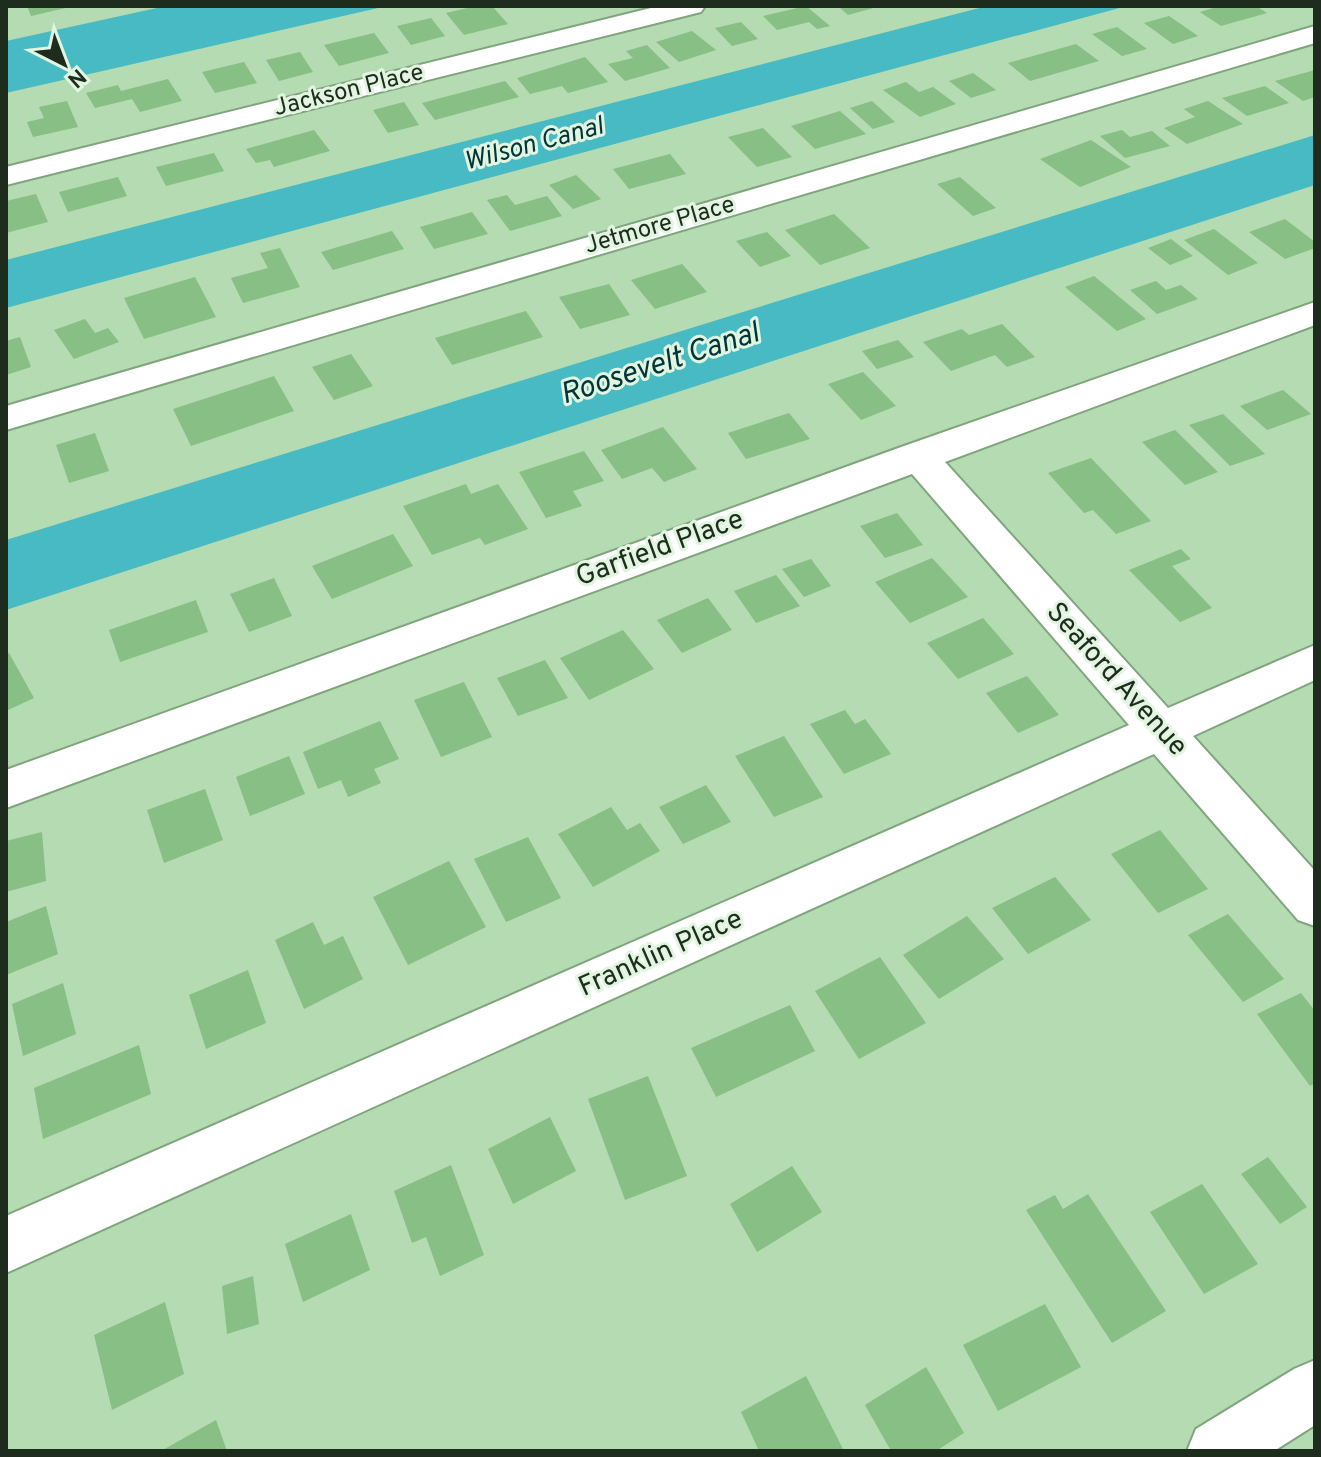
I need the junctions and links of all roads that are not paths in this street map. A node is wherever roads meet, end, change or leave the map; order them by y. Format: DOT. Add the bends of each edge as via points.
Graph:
graph roads {
  1 [pos="692,6"];
  2 [pos="1315,34"];
  3 [pos="6,176"];
  4 [pos="1315,313"];
  5 [pos="6,418"];
  6 [pos="917,455"];
  7 [pos="1315,662"];
  8 [pos="1161,731"];
  9 [pos="6,789"];
  10 [pos="1315,905"];
  11 [pos="6,1245"];
  12 [pos="1315,1390"];
  13 [pos="1218,1451"];
  1 -- 3 [label="street, Jackson Place"];
  2 -- 5 [label="street, Jetmore Place"];
  4 -- 6 [label="street, Garfield Place"];
  6 -- 8 [label="street, Seaford Avenue"];
  6 -- 9 [label="street, Garfield Place"];
  7 -- 8 [label="street, Franklin Place"];
  8 -- 10 [label="street, Seaford Avenue"];
  8 -- 11 [label="street, Franklin Place"];
  12 -- 13 [label="street"];
}
